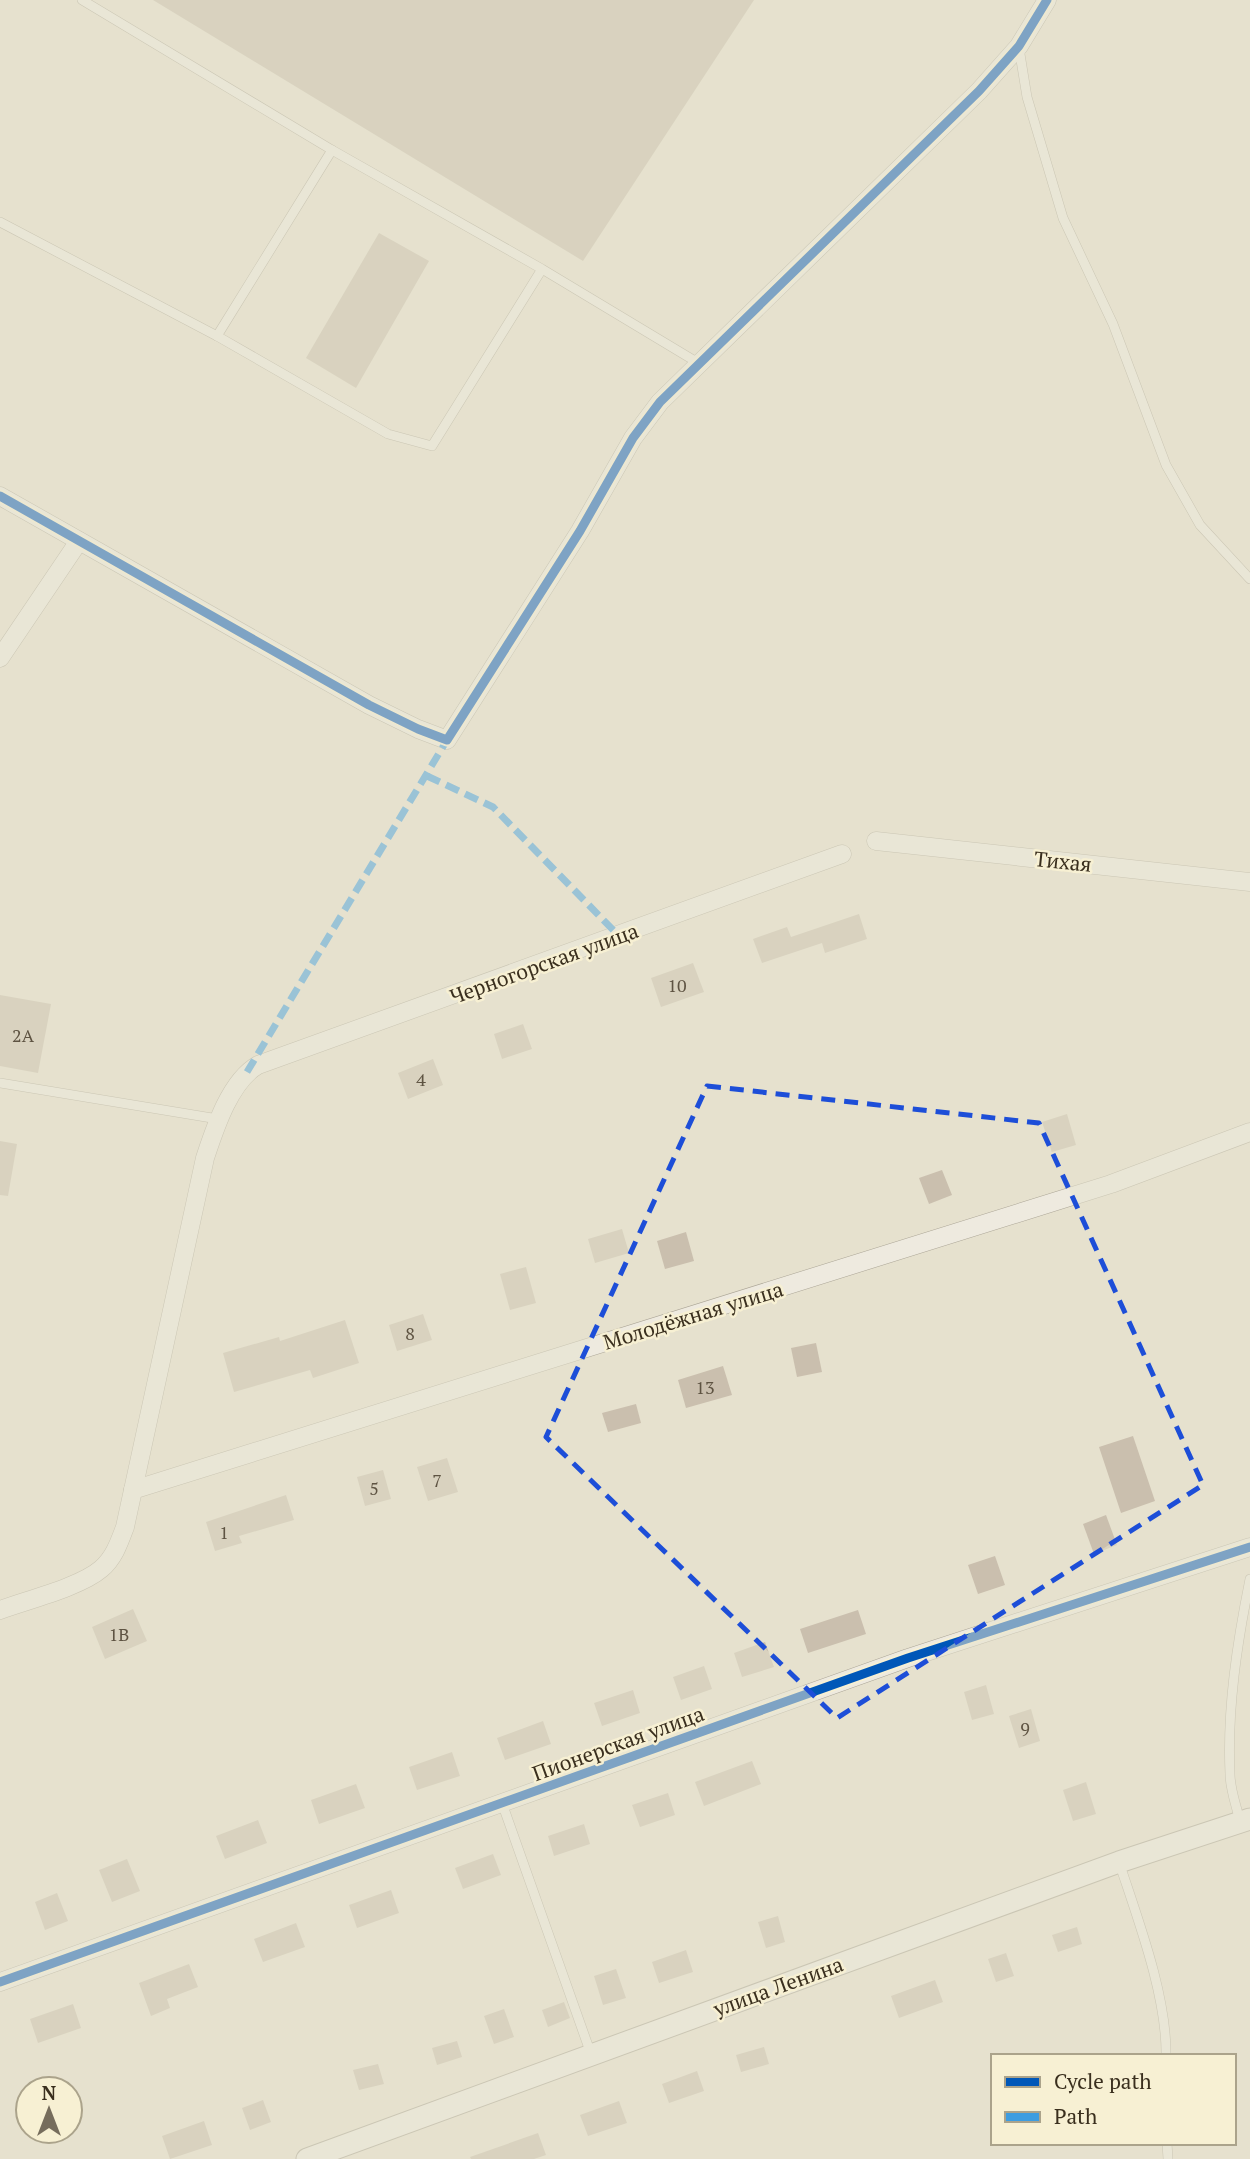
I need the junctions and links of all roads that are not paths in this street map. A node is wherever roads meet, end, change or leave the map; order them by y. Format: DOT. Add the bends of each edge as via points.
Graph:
graph roads {
  1 [pos="82,0"];
  2 [pos="1047,0"];
  3 [pos="1019,46"];
  4 [pos="332,150"];
  5 [pos="0,222"];
  6 [pos="542,269"];
  7 [pos="217,336"];
  8 [pos="701,364"];
  9 [pos="0,496"];
  10 [pos="79,541"];
  11 [pos="1250,579"];
  12 [pos="0,658"];
  13 [pos="876,841"];
  14 [pos="842,854"];
  15 [pos="1250,882"];
  16 [pos="0,1083"];
  17 [pos="218,1119"];
  18 [pos="1250,1132"];
  19 [pos="133,1490"];
  20 [pos="1250,1547"];
  21 [pos="1250,1579"];
  22 [pos="0,1610"];
  23 [pos="502,1803"];
  24 [pos="1245,1820"];
  25 [pos="1119,1862"];
  26 [pos="0,1982"];
  27 [pos="591,2053"];
  28 [pos="1166,2054"];
  29 [pos="307,2159"];
  1 -- 4 [label="lane"];
  2 -- 3 [label="street"];
  3 -- 8 [label="street"];
  3 -- 11 [label="lane" via="1027,97 1063,218 1113,324 1166,465 1200,525"];
  4 -- 6 [label="lane"];
  4 -- 7 [label="lane"];
  5 -- 7 [label="lane"];
  6 -- 7 [label="lane" via="432,446 388,434"];
  6 -- 8 [label="lane"];
  8 -- 10 [label="street" via="660,402 633,438 580,531 447,740 369,705"];
  9 -- 10 [label="street"];
  10 -- 12 [label="street"];
  13 -- 15 [label="street, Тихая"];
  14 -- 17 [label="street, Черногорская улица" via="271,1060 247,1072"];
  16 -- 17 [label="lane"];
  17 -- 19 [label="street" via="205,1158"];
  18 -- 19 [label="street, Молодёжная улица" via="1098,1188"];
  19 -- 22 [label="street" via="116,1551 100,1570"];
  20 -- 23 [label="street, Пионерская улица" via="908,1658"];
  21 -- 24 [label="lane" via="1238,1639 1230,1777"];
  23 -- 26 [label="street, Пионерская улица"];
  23 -- 27 [label="lane"];
  24 -- 25 [label="street, улица Ленина"];
  25 -- 27 [label="street, улица Ленина"];
  25 -- 28 [label="lane" via="1149,1957"];
  27 -- 29 [label="street, улица Ленина"];
}
